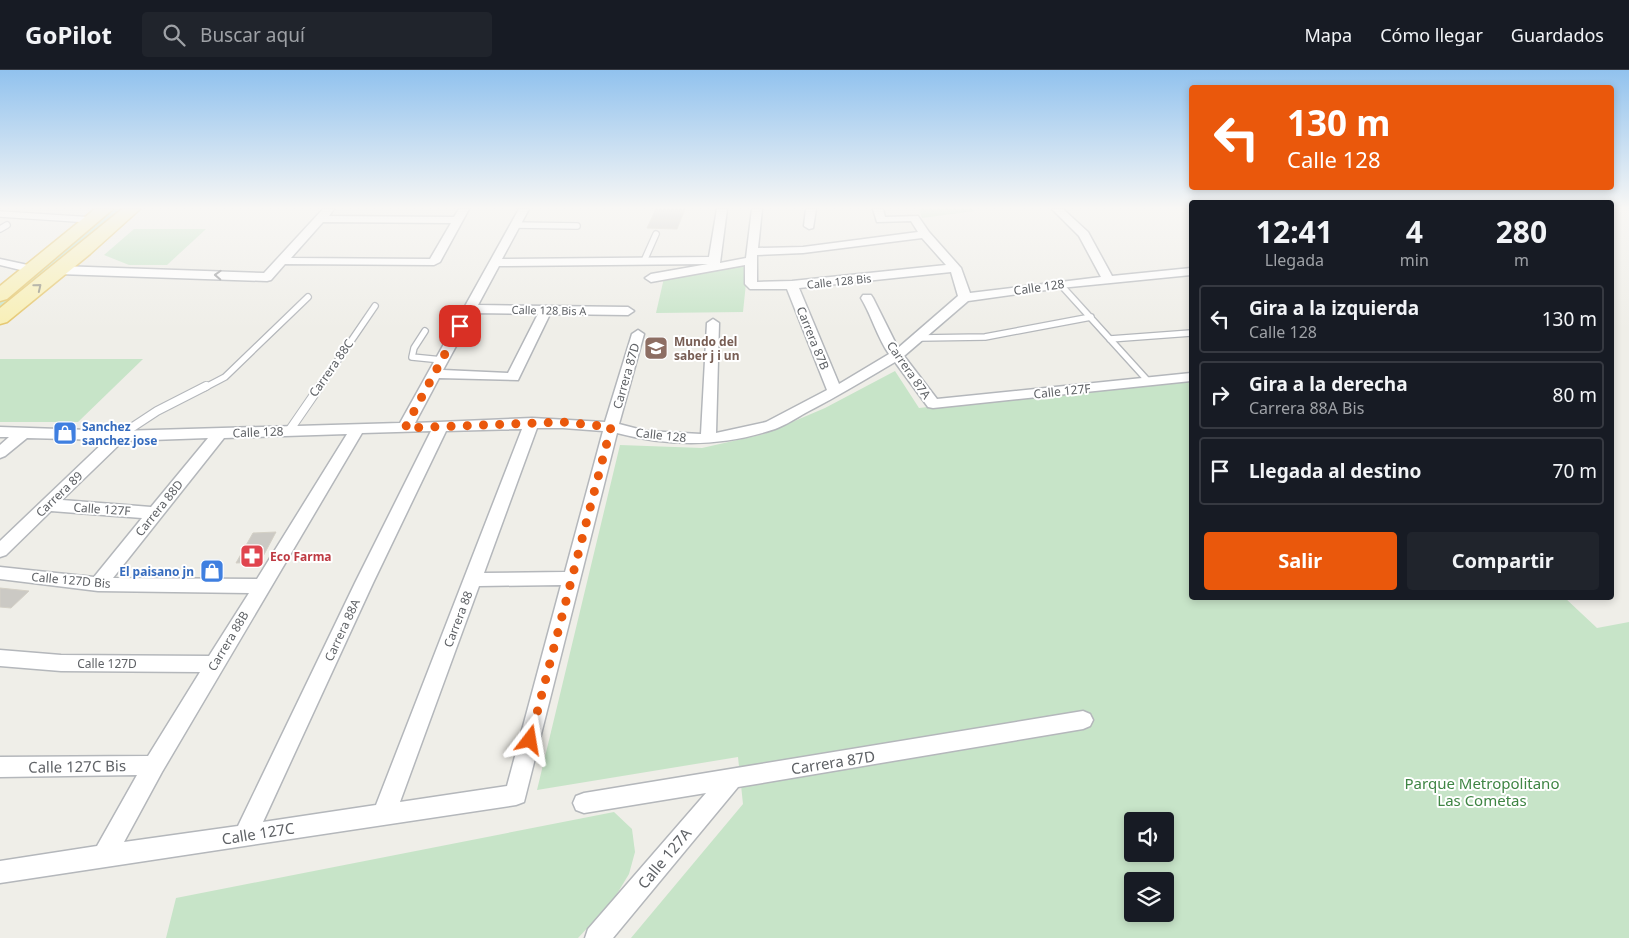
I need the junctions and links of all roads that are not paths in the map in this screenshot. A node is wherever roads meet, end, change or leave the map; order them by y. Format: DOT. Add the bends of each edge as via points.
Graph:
graph roads {
  1 [pos="56,250"];
  2 [pos="84,250"];
  3 [pos="292,250"];
  4 [pos="441,250"];
  5 [pos="501,250"];
  6 [pos="649,250"];
  7 [pos="715,250"];
  8 [pos="753,250"];
  9 [pos="807,250"];
  10 [pos="939,250"];
  11 [pos="1092,250"];
  12 [pos="752,256"];
  13 [pos="282,261"];
  14 [pos="644,261"];
  15 [pos="0,262"];
  16 [pos="494,263"];
  17 [pos="713,264"];
  18 [pos="955,268"];
  19 [pos="33,269"];
  20 [pos="59,270"];
  21 [pos="1189,272"];
  22 [pos="651,278"];
  23 [pos="1108,279"];
  24 [pos="1060,284"];
  25 [pos="792,285"];
  26 [pos="0,295"];
  27 [pos="308,297"];
  28 [pos="866,298"];
  29 [pos="964,298"];
  30 [pos="375,306"];
  31 [pos="470,309"];
  32 [pos="546,310"];
  33 [pos="874,310"];
  34 [pos="628,311"];
  35 [pos="1091,317"];
  36 [pos="0,318"];
  37 [pos="713,323"];
  38 [pos="425,331"];
  39 [pos="1189,333"];
  40 [pos="638,334"];
  41 [pos="919,338"];
  42 [pos="1110,339"];
  43 [pos="897,355"];
  44 [pos="442,360"];
  45 [pos="434,374"];
  46 [pos="1189,376"];
  47 [pos="1148,381"];
  48 [pos="835,392"];
  49 [pos="932,404"];
  50 [pos="532,423"];
  51 [pos="441,427"];
  52 [pos="611,427"];
  53 [pos="405,428"];
  54 [pos="356,429"];
  55 [pos="289,431"];
  56 [pos="0,432"];
  57 [pos="23,433"];
  58 [pos="220,433"];
  59 [pos="119,436"];
  60 [pos="708,438"];
  61 [pos="0,453"];
  62 [pos="48,505"];
  63 [pos="155,513"];
  64 [pos="0,551"];
  65 [pos="0,574"];
  66 [pos="572,578"];
  67 [pos="472,580"];
  68 [pos="98,584"];
  69 [pos="262,586"];
  70 [pos="0,658"];
  71 [pos="214,664"];
  72 [pos="1083,720"];
  73 [pos="154,764"];
  74 [pos="0,768"];
  75 [pos="731,779"];
  76 [pos="516,795"];
  77 [pos="584,803"];
  78 [pos="384,814"];
  79 [pos="245,835"];
  80 [pos="104,856"];
  81 [pos="0,872"];
  82 [pos="598,938"];
  1 -- 19 [label="main road"];
  2 -- 20 [label="main road"];
  3 -- 13 [label="street"];
  4 -- 13 [label="street" via="434,262"];
  5 -- 16 [label="street"];
  6 -- 14 [label="lane"];
  7 -- 17 [label="street"];
  8 -- 12 [label="street"];
  9 -- 12 [label="street"];
  10 -- 18 [label="street"];
  11 -- 23 [label="street"];
  12 -- 17 [label="street"];
  12 -- 25 [label="street, Calle 128 Bis" via="752,285"];
  13 -- 20 [label="street, one-way" via="267,277"];
  14 -- 16 [label="street"];
  14 -- 17 [label="street"];
  15 -- 19 [label="street"];
  16 -- 31 [label="street"];
  17 -- 22 [label="street"];
  18 -- 25 [label="street, Calle 128 Bis"];
  18 -- 29 [label="street"];
  19 -- 26 [label="main road"];
  36 -- 20 [label="main road, one-way"];
  21 -- 23 [label="street, Calle 128"];
  23 -- 24 [label="street, Calle 128"];
  24 -- 29 [label="street, Calle 128"];
  24 -- 35 [label="lane"];
  25 -- 48 [label="street, Carrera 87B"];
  27 -- 59 [label="lane" via="225,377"];
  28 -- 33 [label="street, Calle 128 Bis"];
  29 -- 41 [label="street, Calle 128"];
  30 -- 55 [label="lane, Carrera 88C"];
  31 -- 32 [label="street, Calle 128 Bis A"];
  31 -- 44 [label="street"];
  32 -- 34 [label="street, Calle 128 Bis A"];
  32 -- 45 [label="street" via="513,377"];
  33 -- 43 [label="street, Carrera 87A" via="889,345"];
  35 -- 41 [label="lane" via="985,337"];
  35 -- 42 [label="lane"];
  37 -- 60 [label="street"];
  38 -- 44 [label="lane" via="412,357"];
  39 -- 42 [label="lane"];
  40 -- 52 [label="street, Carrera 87D"];
  41 -- 43 [label="street, Calle 128"];
  42 -- 47 [label="lane"];
  43 -- 48 [label="street, Calle 128"];
  43 -- 49 [label="street, Carrera 87A"];
  44 -- 45 [label="street"];
  45 -- 53 [label="street"];
  46 -- 47 [label="street, Calle 127F"];
  47 -- 49 [label="street, Calle 127F"];
  48 -- 60 [label="street, Calle 128" via="771,425"];
  50 -- 51 [label="street, Calle 128"];
  50 -- 52 [label="street, Calle 128" via="563,422"];
  50 -- 67 [label="street, Carrera 88"];
  51 -- 53 [label="street, Calle 128"];
  51 -- 79 [label="street, Carrera 88A"];
  52 -- 60 [label="street, Calle 128" via="646,436"];
  52 -- 66 [label="street, Carrera 87D"];
  53 -- 54 [label="street, Calle 128"];
  54 -- 55 [label="street, Calle 128"];
  54 -- 69 [label="street, Carrera 88B"];
  55 -- 58 [label="street, Calle 128"];
  56 -- 57 [label="street, Calle 128"];
  57 -- 59 [label="street, Calle 128"];
  57 -- 61 [label="street"];
  58 -- 59 [label="street, Calle 128"];
  58 -- 63 [label="street, Carrera 88D"];
  59 -- 62 [label="street, Carrera 89"];
  62 -- 63 [label="street, Calle 127F"];
  62 -- 64 [label="street, Carrera 89"];
  63 -- 68 [label="street, Carrera 88D"];
  65 -- 68 [label="street, Calle 127D Bis"];
  66 -- 67 [label="street"];
  66 -- 76 [label="street, Carrera 87D"];
  67 -- 78 [label="street, Carrera 88"];
  68 -- 69 [label="street, Calle 127D Bis"];
  69 -- 71 [label="street, Carrera 88B"];
  70 -- 71 [label="street, Calle 127D" via="61,663"];
  71 -- 73 [label="street, Carrera 88B"];
  72 -- 75 [label="street, Carrera 87D"];
  73 -- 74 [label="street, Calle 127C Bis"];
  73 -- 80 [label="street, Carrera 88B"];
  75 -- 77 [label="street, Carrera 87D"];
  75 -- 82 [label="street, Calle 127A"];
  76 -- 78 [label="street, Calle 127C"];
  78 -- 79 [label="street, Calle 127C"];
  79 -- 80 [label="street, Calle 127C"];
  80 -- 81 [label="street, Calle 127C"];
}
